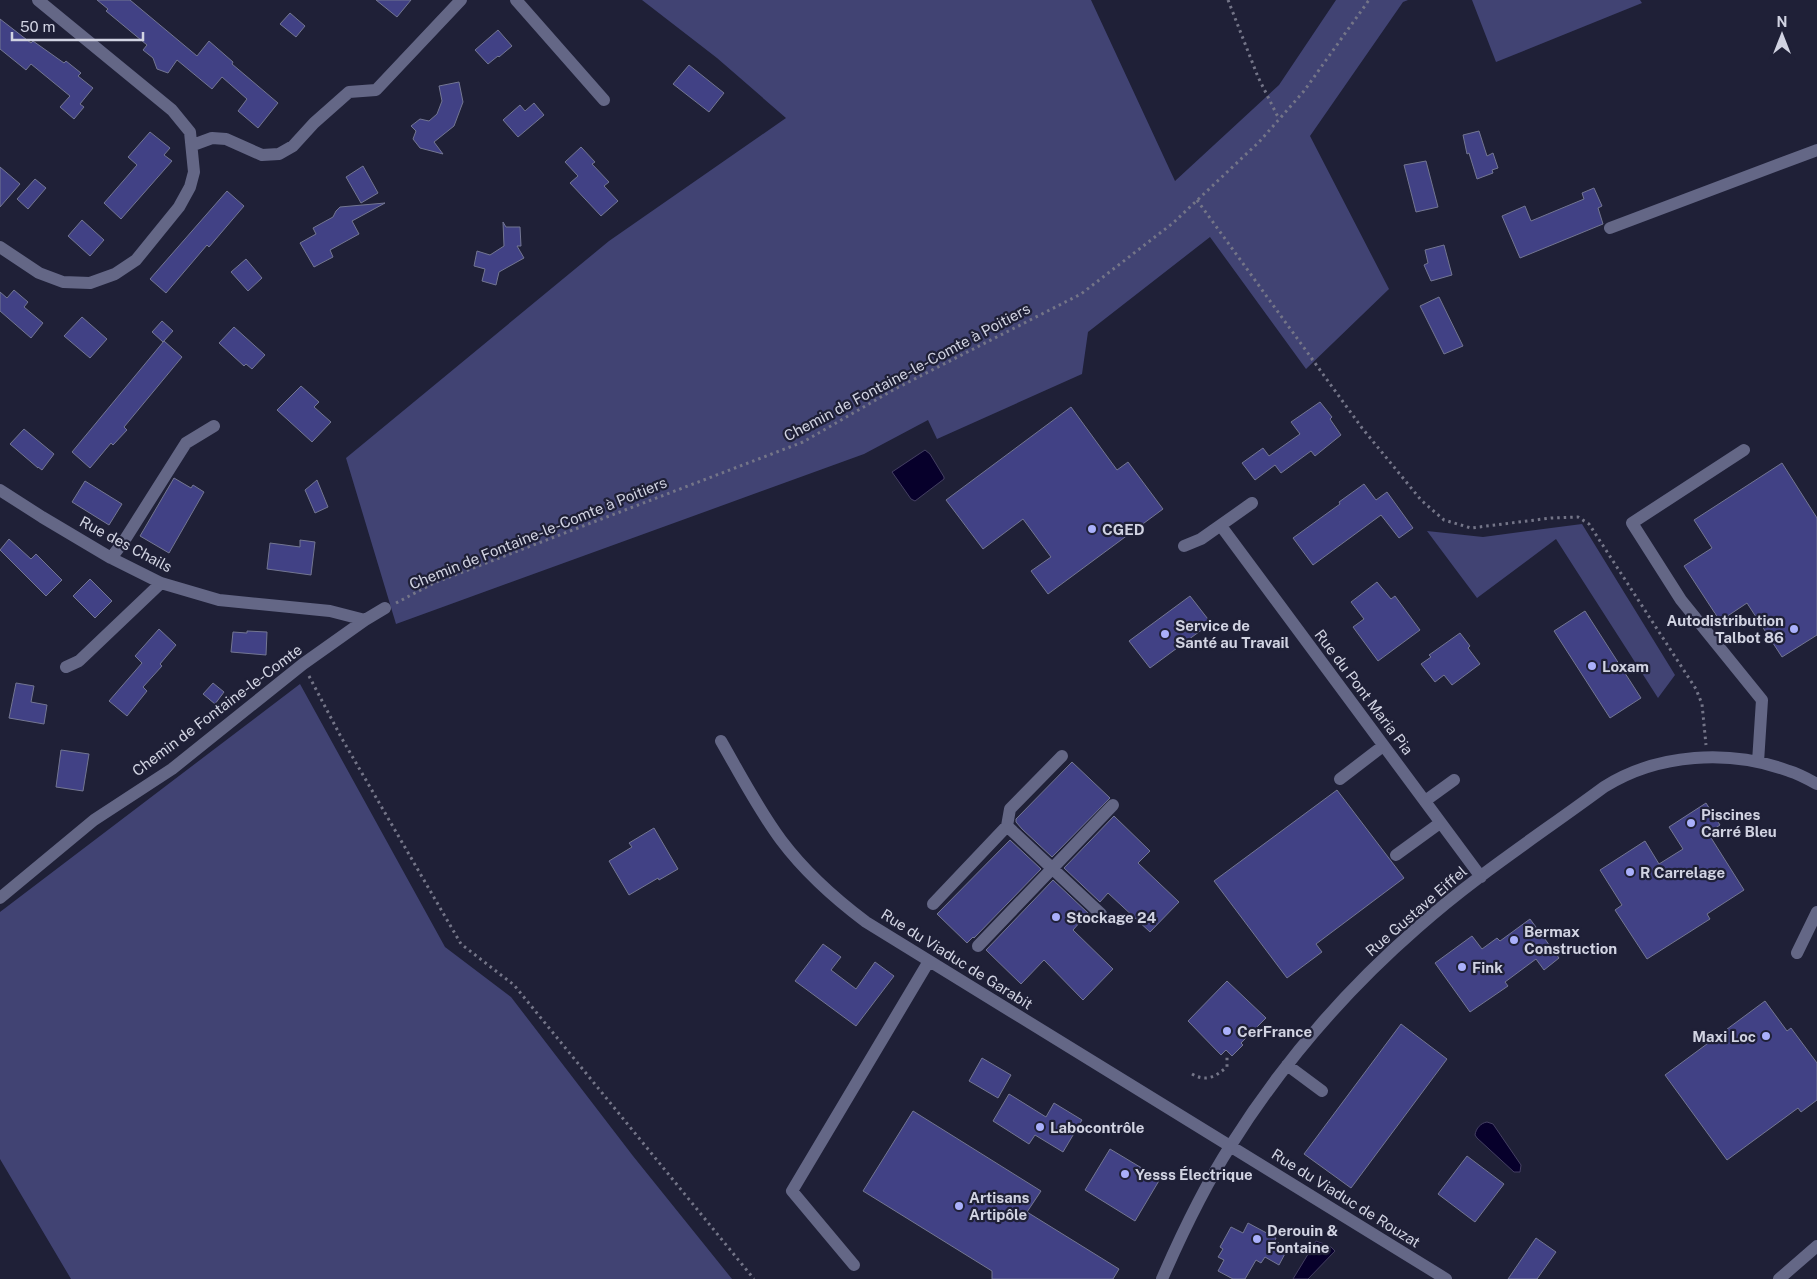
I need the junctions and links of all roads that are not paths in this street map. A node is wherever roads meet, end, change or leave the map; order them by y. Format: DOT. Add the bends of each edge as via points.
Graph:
graph roads {
  1 [pos="38,0"];
  2 [pos="461,0"];
  3 [pos="516,0"];
  4 [pos="604,100"];
  5 [pos="192,145"];
  6 [pos="1817,150"];
  7 [pos="1610,228"];
  8 [pos="0,247"];
  9 [pos="214,426"];
  10 [pos="1744,450"];
  11 [pos="0,490"];
  12 [pos="1252,503"];
  13 [pos="1221,526"];
  14 [pos="1184,546"];
  15 [pos="111,558"];
  16 [pos="161,583"];
  17 [pos="385,608"];
  18 [pos="365,620"];
  19 [pos="66,667"];
  20 [pos="721,741"];
  21 [pos="1383,746"];
  22 [pos="1062,756"];
  23 [pos="1758,762"];
  24 [pos="1340,778"];
  25 [pos="1454,780"];
  26 [pos="1817,784"];
  27 [pos="1424,801"];
  28 [pos="1113,805"];
  29 [pos="1440,823"];
  30 [pos="1007,826"];
  31 [pos="1396,855"];
  32 [pos="1052,869"];
  33 [pos="1480,877"];
  34 [pos="0,898"];
  35 [pos="933,904"];
  36 [pos="1817,912"];
  37 [pos="1101,914"];
  38 [pos="978,946"];
  39 [pos="1797,953"];
  40 [pos="929,961"];
  41 [pos="1287,1065"];
  42 [pos="1322,1091"];
  43 [pos="1230,1146"];
  44 [pos="1817,1246"];
  45 [pos="854,1265"];
  46 [pos="1162,1279"];
  47 [pos="1446,1279"];
  48 [pos="1779,1279"];
  1 -- 5 [label="street" via="172,110 190,132"];
  2 -- 5 [label="street" via="376,90 349,92 293,146 279,154 262,155 226,139 212,138"];
  3 -- 4 [label="street"];
  5 -- 8 [label="street" via="194,172 179,207 136,260 115,274 90,283 63,282 39,273"];
  6 -- 7 [label="street"];
  9 -- 15 [label="street" via="186,443"];
  10 -- 23 [label="street" via="1632,523 1681,600 1762,700"];
  11 -- 15 [label="street, Rue des Chails"];
  12 -- 13 [label="street"];
  13 -- 14 [label="street"];
  13 -- 21 [label="street, Rue du Pont Maria Pia"];
  15 -- 16 [label="street, Rue des Chails"];
  16 -- 18 [label="street, Rue des Chails" via="220,600 330,611"];
  16 -- 19 [label="street" via="79,661"];
  17 -- 18 [label="street, Chemin de Fontaine-le-Comte"];
  18 -- 34 [label="street, Chemin de Fontaine-le-Comte" via="303,664 172,769 94,820"];
  20 -- 40 [label="street, Rue du Viaduc de Garabit" via="780,840 803,867 832,896 866,922"];
  21 -- 24 [label="street"];
  21 -- 27 [label="street, Rue du Pont Maria Pia"];
  22 -- 30 [label="street" via="1010,809"];
  23 -- 26 [label="street, Rue Gustave Eiffel"];
  23 -- 33 [label="street, Rue Gustave Eiffel" via="1707,757 1660,763 1620,777"];
  25 -- 27 [label="street"];
  27 -- 29 [label="street, Rue du Pont Maria Pia"];
  28 -- 32 [label="street"];
  29 -- 31 [label="street"];
  29 -- 33 [label="street, Rue du Pont Maria Pia"];
  30 -- 32 [label="street"];
  30 -- 35 [label="street"];
  32 -- 37 [label="street"];
  32 -- 38 [label="street"];
  33 -- 41 [label="street, Rue Gustave Eiffel" via="1385,957"];
  36 -- 39 [label="street"];
  40 -- 43 [label="street, Rue du Viaduc de Garabit"];
  40 -- 45 [label="street" via="792,1191"];
  41 -- 42 [label="street"];
  41 -- 43 [label="street, Rue Gustave Eiffel"];
  43 -- 46 [label="street, Rue Gustave Eiffel" via="1185,1226"];
  43 -- 47 [label="street, Rue du Viaduc de Rouzat"];
  44 -- 48 [label="street"];
}
